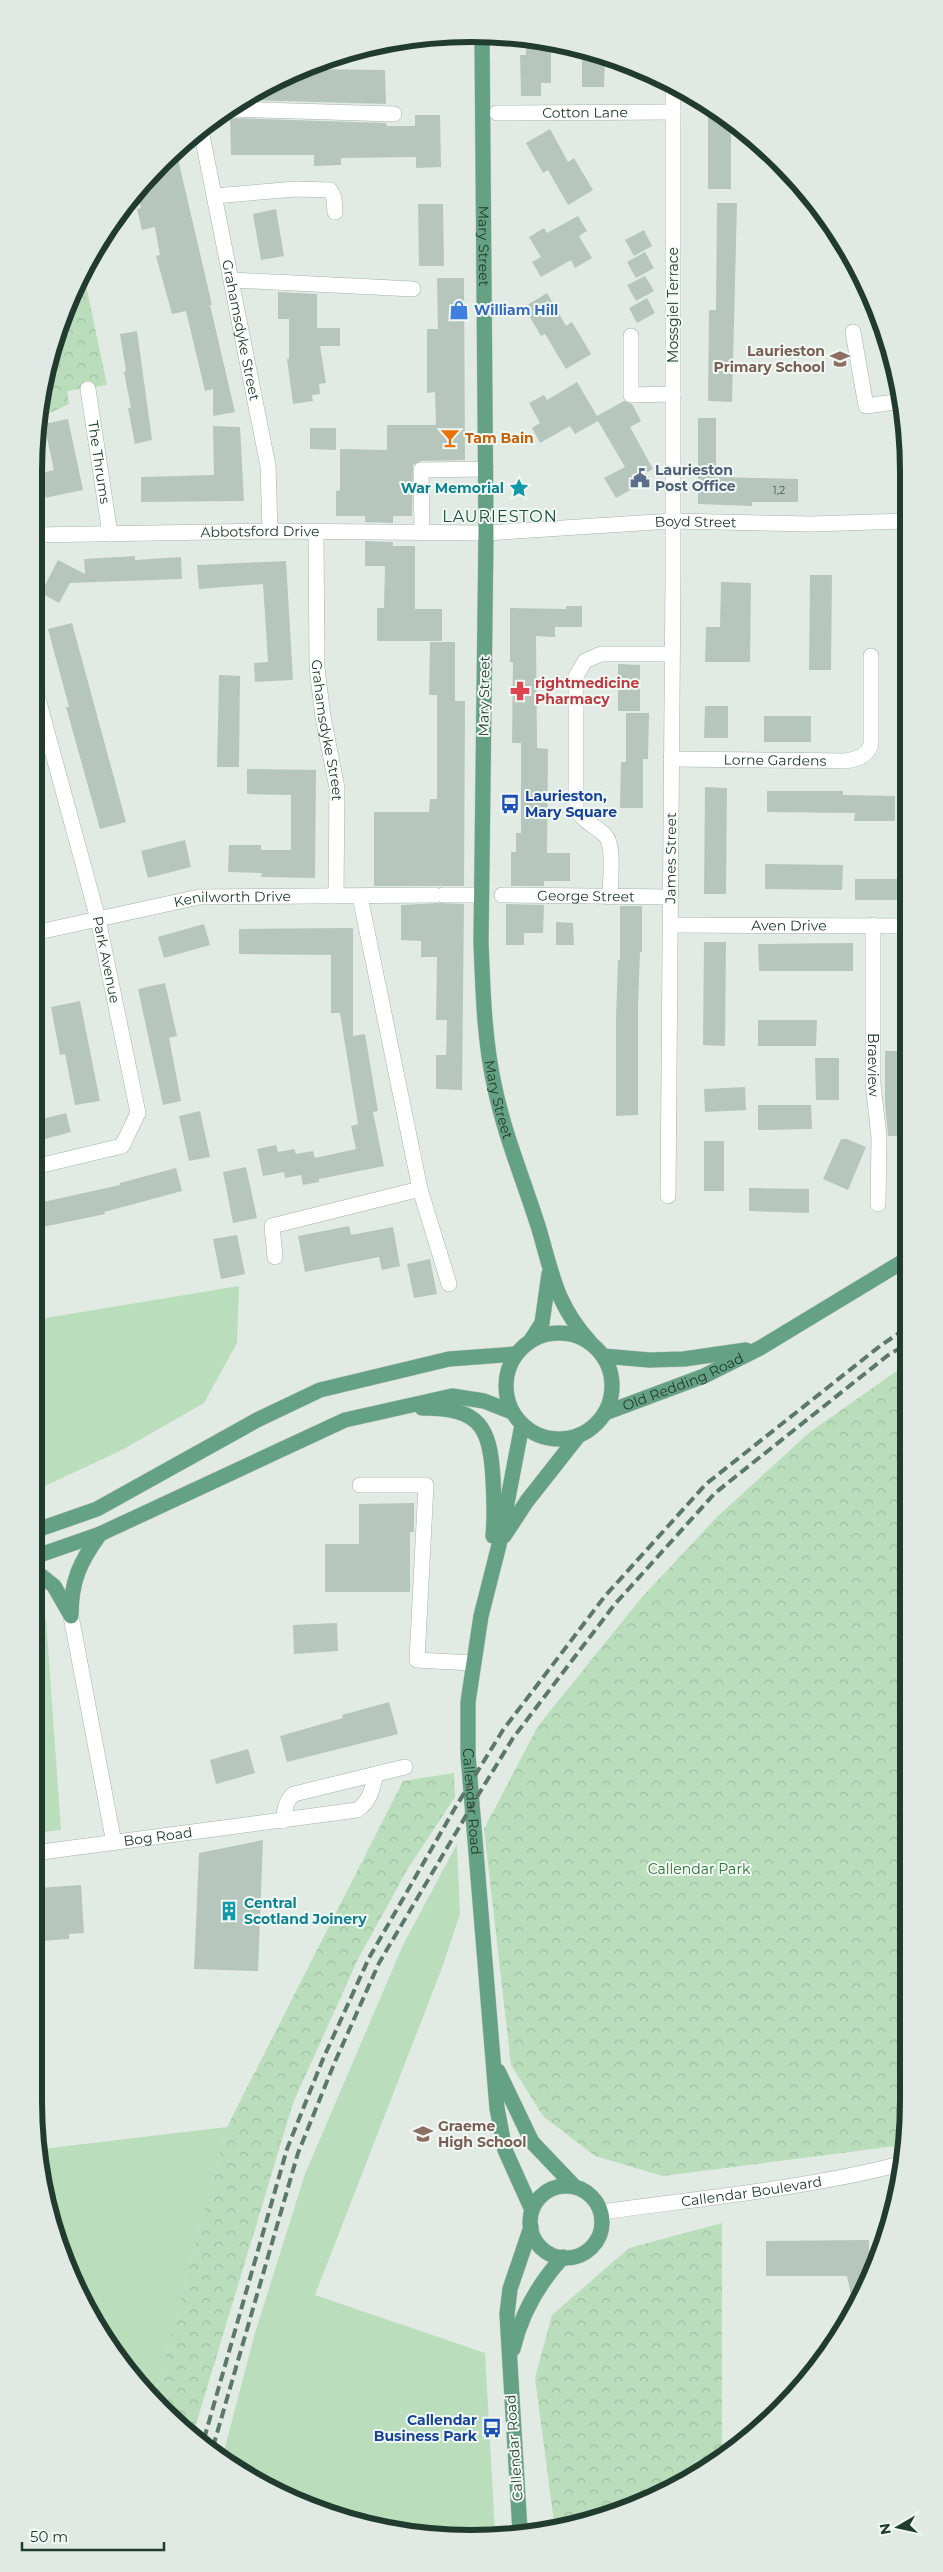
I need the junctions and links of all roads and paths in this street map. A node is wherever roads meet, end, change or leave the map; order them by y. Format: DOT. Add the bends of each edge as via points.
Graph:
graph roads {
  1 [pos="483,42"];
  2 [pos="673,93"];
  3 [pos="242,109"];
  4 [pos="673,112"];
  5 [pos="490,113"];
  6 [pos="394,114"];
  7 [pos="202,137"];
  8 [pos="214,196"];
  9 [pos="335,212"];
  10 [pos="232,280"];
  11 [pos="413,289"];
  12 [pos="853,332"];
  13 [pos="631,336"];
  14 [pos="88,389"];
  15 [pos="673,394"];
  16 [pos="895,402"];
  17 [pos="486,469"];
  18 [pos="672,521"];
  19 [pos="900,521"];
  20 [pos="270,531"];
  21 [pos="316,532"];
  22 [pos="422,533"];
  23 [pos="486,533"];
  24 [pos="110,534"];
  25 [pos="42,535"];
  26 [pos="671,654"];
  27 [pos="871,656"];
  28 [pos="42,713"];
  29 [pos="672,759"];
  30 [pos="481,895"];
  31 [pos="502,895"];
  32 [pos="336,896"];
  33 [pos="360,897"];
  34 [pos="610,897"];
  35 [pos="670,897"];
  36 [pos="98,919"];
  37 [pos="670,924"];
  38 [pos="873,926"];
  39 [pos="900,926"];
  40 [pos="42,931"];
  41 [pos="42,1165"];
  42 [pos="420,1189"];
  43 [pos="668,1196"];
  44 [pos="878,1204"];
  45 [pos="275,1257"];
  46 [pos="900,1264"];
  47 [pos="550,1270"];
  48 [pos="449,1284"];
  49 [pos="531,1340"];
  50 [pos="590,1342"];
  51 [pos="760,1348"];
  52 [pos="516,1354"];
  53 [pos="603,1356"];
  54 [pos="512,1412"];
  55 [pos="369,1413"];
  56 [pos="605,1414"];
  57 [pos="522,1425"];
  58 [pos="579,1435"];
  59 [pos="360,1485"];
  60 [pos="42,1528"];
  61 [pos="100,1534"];
  62 [pos="499,1545"];
  63 [pos="42,1554"];
  64 [pos="491,1575"];
  65 [pos="42,1576"];
  66 [pos="71,1616"];
  67 [pos="472,1663"];
  68 [pos="405,1767"];
  69 [pos="376,1774"];
  70 [pos="283,1821"];
  71 [pos="114,1843"];
  72 [pos="42,1852"];
  73 [pos="493,2061"];
  74 [pos="895,2165"];
  75 [pos="574,2186"];
  76 [pos="532,2210"];
  77 [pos="601,2212"];
  78 [pos="531,2227"];
  79 [pos="563,2258"];
  80 [pos="509,2365"];
  81 [pos="520,2527"];
  1 -- 5 [label="main road, Mary Street"];
  2 -- 4 [label="street, Mossgiel Terrace"];
  3 -- 6 [label="street"];
  4 -- 5 [label="street, Cotton Lane"];
  4 -- 15 [label="street, Mossgiel Terrace"];
  5 -- 17 [label="main road, Mary Street"];
  7 -- 8 [label="street, Grahamsdyke Street"];
  8 -- 9 [label="street" via="296,189 330,190"];
  8 -- 10 [label="street, Grahamsdyke Street"];
  10 -- 11 [label="street"];
  10 -- 20 [label="street, Grahamsdyke Street" via="268,466"];
  12 -- 16 [label="street" via="866,406"];
  13 -- 15 [label="street" via="632,395"];
  14 -- 24 [label="street, The Thrums"];
  15 -- 18 [label="street, Mossgiel Terrace"];
  17 -- 22 [label="street" via="421,470"];
  17 -- 23 [label="main road, Mary Street"];
  18 -- 19 [label="street, Boyd Street" via="811,524"];
  18 -- 23 [label="street, Boyd Street"];
  18 -- 26 [label="street, James Street"];
  20 -- 21 [label="street, Abbotsford Drive"];
  20 -- 24 [label="street, Abbotsford Drive"];
  21 -- 22 [label="street, Abbotsford Drive"];
  21 -- 32 [label="street, Grahamsdyke Street" via="317,668 337,788"];
  22 -- 23 [label="street, Abbotsford Drive"];
  23 -- 30 [label="main road, Mary Street"];
  24 -- 25 [label="street, Abbotsford Drive"];
  26 -- 29 [label="street, James Street"];
  26 -- 34 [label="street" via="601,654 585,662 576,676 576,809 584,821 606,836 610,844"];
  27 -- 29 [label="street, Lorne Gardens" via="871,745 868,752 857,759"];
  28 -- 36 [label="street, Park Avenue"];
  29 -- 35 [label="street, James Street"];
  30 -- 33 [label="street, Kenilworth Drive"];
  30 -- 47 [label="main road, Mary Street" via="484,1007 494,1082 516,1166"];
  31 -- 34 [label="street, George Street"];
  32 -- 33 [label="street, Kenilworth Drive"];
  32 -- 36 [label="street, Kenilworth Drive" via="199,897"];
  33 -- 42 [label="street"];
  34 -- 35 [label="street, George Street"];
  35 -- 37 [label="street, James Street"];
  36 -- 40 [label="street, Kenilworth Drive"];
  36 -- 41 [label="street, Park Avenue" via="138,1112 122,1146"];
  37 -- 38 [label="street, Aven Drive"];
  37 -- 43 [label="street, James Street"];
  38 -- 39 [label="street, Aven Drive"];
  38 -- 44 [label="street, Braeview" via="873,1084 879,1137"];
  42 -- 45 [label="street" via="272,1226"];
  42 -- 48 [label="street"];
  46 -- 51 [label="main road, Old Redding Road"];
  47 -- 49 [label="main road, Mary Street" via="542,1323"];
  47 -- 50 [label="main road, Mary Street" via="572,1322"];
  49 -- 50 [label="main road" via="548,1333 563,1332"];
  49 -- 52 [label="main road"];
  50 -- 53 [label="main road"];
  51 -- 53 [label="main road, Old Redding Road" via="684,1359"];
  51 -- 56 [label="main road, Old Redding Road" via="704,1376"];
  52 -- 54 [label="main road" via="505,1383"];
  52 -- 60 [label="main road" via="449,1359 320,1390 257,1420 97,1509"];
  53 -- 56 [label="main road" via="611,1372 613,1386"];
  54 -- 55 [label="main road" via="484,1400 452,1396"];
  54 -- 57 [label="main road"];
  55 -- 61 [label="main road" via="318,1431"];
  55 -- 64 [label="main road" via="392,1409 457,1411 478,1424 489,1438 493,1491"];
  56 -- 58 [label="main road" via="594,1427"];
  57 -- 58 [label="main road" via="548,1438 566,1439"];
  57 -- 62 [label="main road, Callendar Road"];
  58 -- 62 [label="main road, Callendar Road" via="527,1501"];
  59 -- 67 [label="street" via="426,1486 417,1660"];
  61 -- 63 [label="main road"];
  61 -- 66 [label="main road" via="83,1557 76,1575 71,1594"];
  62 -- 64 [label="main road, Callendar Road"];
  64 -- 67 [label="main road, Callendar Road"];
  65 -- 66 [label="main road" via="54,1586"];
  66 -- 71 [label="street"];
  67 -- 73 [label="main road, Callendar Road" via="468,1755"];
  68 -- 69 [label="street"];
  69 -- 70 [label="street" via="294,1794 288,1798"];
  69 -- 70 [label="street, Bog Road" via="364,1806"];
  70 -- 71 [label="street, Bog Road"];
  71 -- 72 [label="street, Bog Road"];
  73 -- 75 [label="main road, Callendar Road" via="532,2142"];
  73 -- 76 [label="main road, Callendar Road" via="497,2108 506,2150"];
  74 -- 77 [label="street, Callendar Boulevard" via="802,2185"];
  75 -- 76 [label="main road" via="553,2188 544,2193"];
  75 -- 77 [label="main road" via="591,2195"];
  76 -- 78 [label="main road"];
  77 -- 79 [label="main road" via="601,2232 590,2248 573,2257"];
  78 -- 79 [label="main road" via="542,2248"];
  78 -- 80 [label="main road, Callendar Road" via="510,2288 507,2314"];
  79 -- 80 [label="main road, Callendar Road" via="533,2298 516,2338"];
  80 -- 81 [label="main road, Callendar Road"];
}
